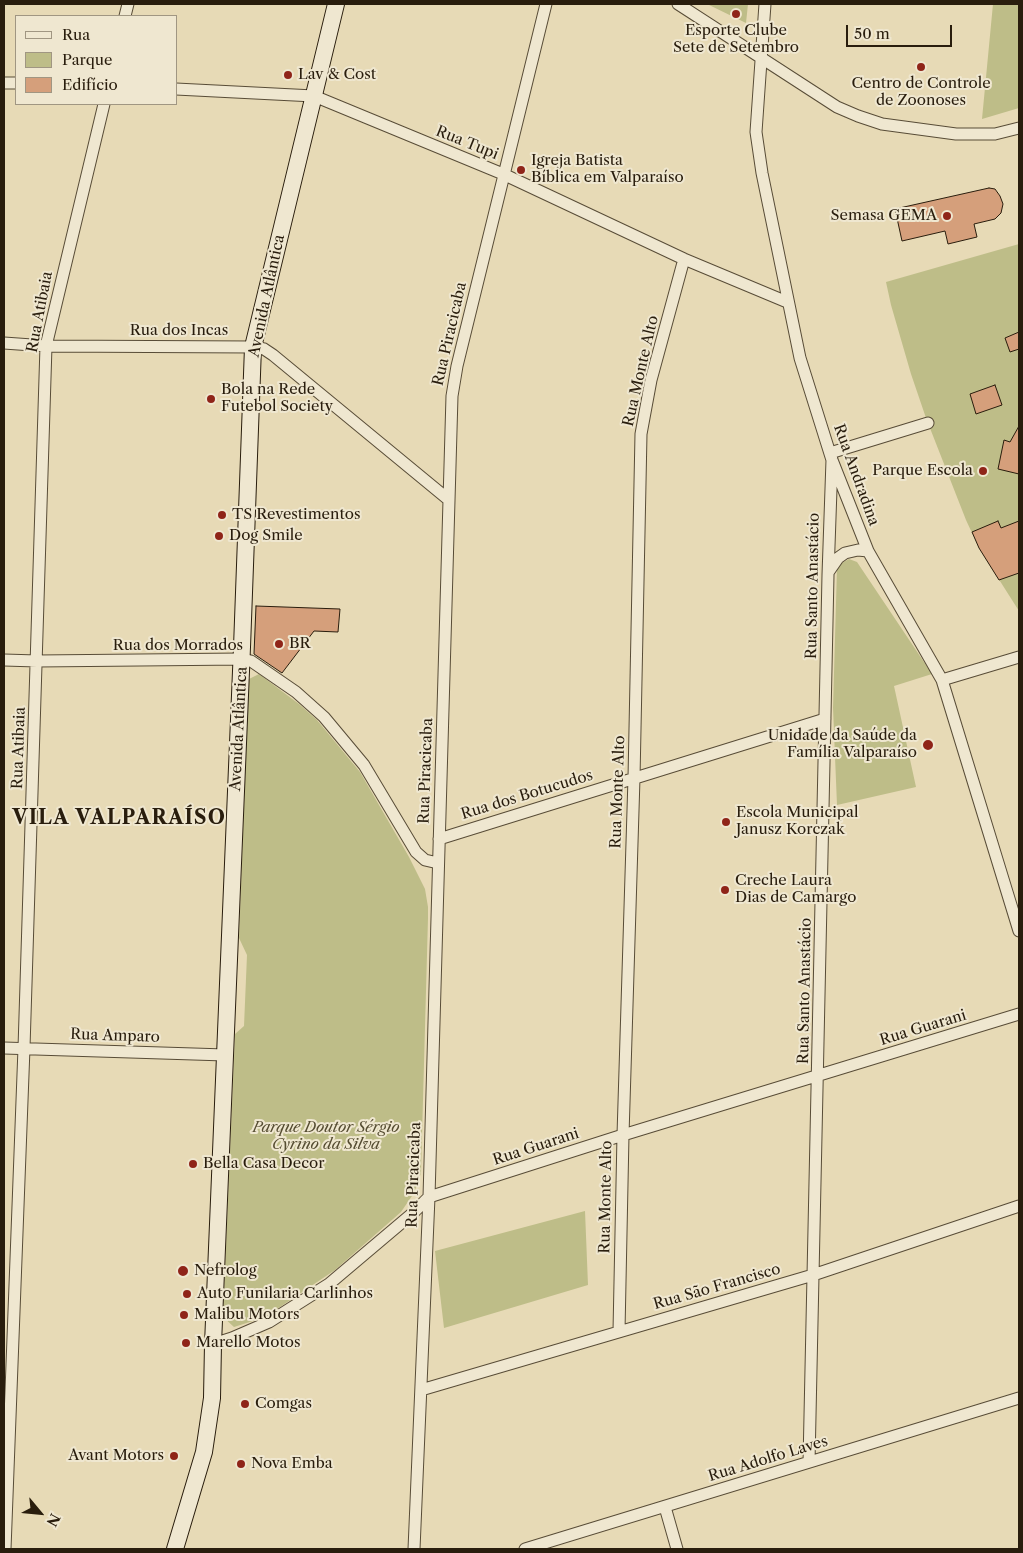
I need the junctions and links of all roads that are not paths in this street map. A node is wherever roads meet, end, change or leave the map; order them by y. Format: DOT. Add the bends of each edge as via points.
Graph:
graph roads {
  1 [pos="336,4"];
  2 [pos="546,4"];
  3 [pos="678,4"];
  4 [pos="765,4"];
  5 [pos="761,57"];
  6 [pos="178,89"];
  7 [pos="314,96"];
  8 [pos="104,105"];
  9 [pos="1019,128"];
  10 [pos="503,174"];
  11 [pos="684,259"];
  12 [pos="787,302"];
  13 [pos="4,343"];
  14 [pos="46,346"];
  15 [pos="253,347"];
  16 [pos="928,423"];
  17 [pos="831,457"];
  18 [pos="449,500"];
  19 [pos="868,551"];
  20 [pos="828,575"];
  21 [pos="1019,657"];
  22 [pos="242,659"];
  23 [pos="4,660"];
  24 [pos="37,661"];
  25 [pos="942,680"];
  26 [pos="825,719"];
  27 [pos="634,778"];
  28 [pos="439,839"];
  29 [pos="438,863"];
  30 [pos="1019,932"];
  31 [pos="1019,1014"];
  32 [pos="4,1048"];
  33 [pos="24,1048"];
  34 [pos="225,1055"];
  35 [pos="818,1076"];
  36 [pos="622,1135"];
  37 [pos="429,1197"];
  38 [pos="1019,1206"];
  39 [pos="813,1275"];
  40 [pos="619,1331"];
  41 [pos="213,1344"];
  42 [pos="421,1390"];
  43 [pos="1019,1398"];
  44 [pos="809,1462"];
  45 [pos="665,1507"];
  46 [pos="5,1549"];
  47 [pos="175,1549"];
  48 [pos="414,1549"];
  49 [pos="525,1549"];
  50 [pos="677,1549"];
  1 -- 7 [label="main road, Avenida Atlântica"];
  2 -- 10 [label="street, Rua Piracicaba"];
  3 -- 5 [label="street"];
  4 -- 5 [label="street, Rua Andradina"];
  5 -- 9 [label="street" via="837,107 882,124 980,135"];
  5 -- 12 [label="street, Rua Andradina" via="756,132"];
  6 -- 7 [label="street, Rua Tupi"];
  7 -- 10 [label="street, Rua Tupi"];
  7 -- 15 [label="main road, Avenida Atlântica"];
  8 -- 14 [label="street, Rua Atibaia"];
  10 -- 11 [label="street, Rua Tupi"];
  10 -- 18 [label="street, Rua Piracicaba" via="453,382"];
  11 -- 12 [label="street, Rua Tupi"];
  11 -- 27 [label="street, Rua Monte Alto" via="640,434"];
  12 -- 17 [label="street, Rua Andradina" via="800,358"];
  13 -- 14 [label="street, Rua dos Incas"];
  14 -- 15 [label="street, Rua dos Incas"];
  14 -- 24 [label="street, Rua Atibaia"];
  15 -- 18 [label="street, Rua dos Incas" via="273,354"];
  15 -- 22 [label="main road, Avenida Atlântica"];
  16 -- 17 [label="street"];
  17 -- 19 [label="street, Rua Andradina"];
  17 -- 20 [label="street, Rua Santo Anastácio"];
  18 -- 28 [label="street, Rua Piracicaba"];
  19 -- 20 [label="street" via="845,553 832,564"];
  19 -- 25 [label="street, Rua Andradina"];
  20 -- 26 [label="street, Rua Santo Anastácio"];
  21 -- 25 [label="street"];
  22 -- 24 [label="street, Rua dos Morrados"];
  22 -- 29 [label="street, Rua dos Morrados" via="257,664 316,709 364,765 416,852 425,860"];
  22 -- 34 [label="main road, Avenida Atlântica"];
  23 -- 24 [label="street, Rua dos Morrados"];
  24 -- 33 [label="street, Rua Atibaia"];
  25 -- 30 [label="street, Rua Andradina"];
  26 -- 27 [label="street, Rua dos Botucudos"];
  26 -- 35 [label="street, Rua Santo Anastácio"];
  27 -- 28 [label="street, Rua dos Botucudos"];
  27 -- 36 [label="street, Rua Monte Alto"];
  28 -- 29 [label="street, Rua Piracicaba"];
  29 -- 37 [label="street, Rua Piracicaba"];
  31 -- 35 [label="street, Rua Guarani"];
  32 -- 33 [label="street, Rua Amparo"];
  33 -- 34 [label="street, Rua Amparo"];
  33 -- 46 [label="street, Rua Atibaia"];
  34 -- 41 [label="main road, Avenida Atlântica"];
  35 -- 36 [label="street, Rua Guarani"];
  35 -- 39 [label="street, Rua Santo Anastácio"];
  36 -- 37 [label="street, Rua Guarani"];
  36 -- 40 [label="street, Rua Monte Alto"];
  37 -- 41 [label="street, Rua Guarani" via="329,1284 268,1322"];
  37 -- 42 [label="street, Rua Piracicaba"];
  38 -- 39 [label="street, Rua São Francisco"];
  39 -- 40 [label="street, Rua São Francisco"];
  39 -- 44 [label="street, Rua Santo Anastácio"];
  40 -- 42 [label="street, Rua São Francisco"];
  41 -- 47 [label="main road, Avenida Atlântica" via="209,1428"];
  42 -- 48 [label="street, Rua Piracicaba"];
  43 -- 44 [label="street, Rua Adolfo Laves"];
  44 -- 45 [label="street, Rua Adolfo Laves"];
  45 -- 49 [label="street, Rua Adolfo Laves"];
  45 -- 50 [label="street"];
}
